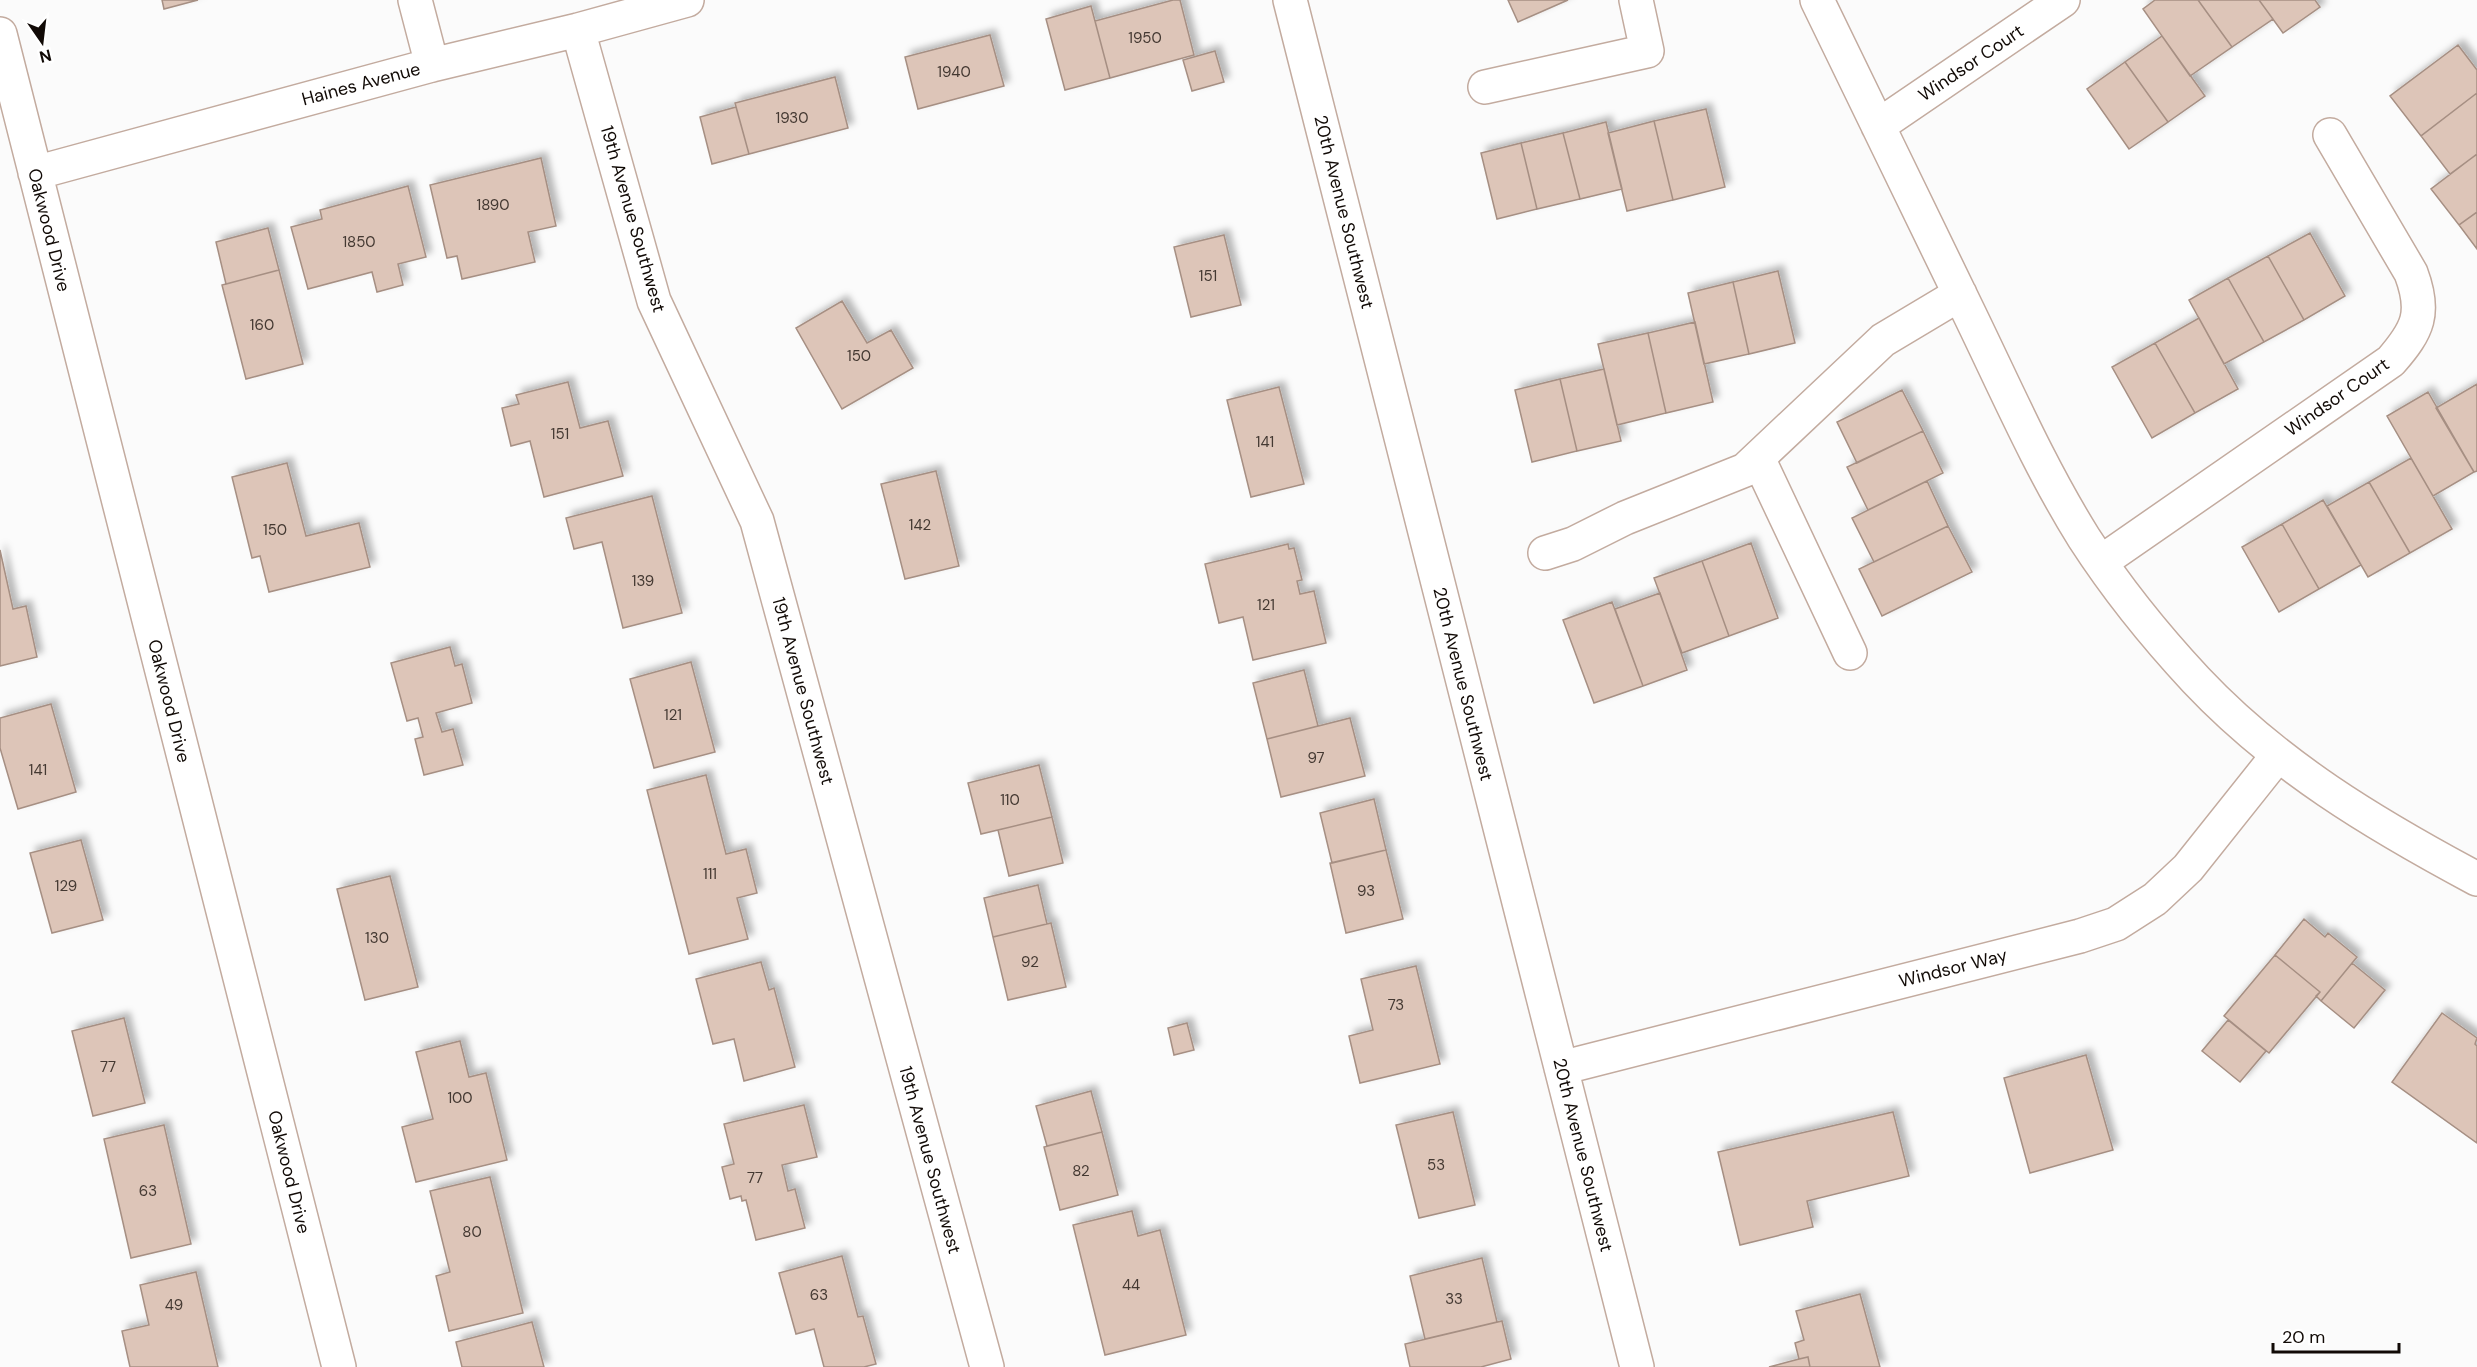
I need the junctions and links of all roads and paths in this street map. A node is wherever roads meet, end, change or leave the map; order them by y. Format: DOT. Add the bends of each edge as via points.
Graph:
graph roads {
  1 [pos="415,0"];
  2 [pos="687,0"];
  3 [pos="1290,0"];
  4 [pos="1636,0"];
  5 [pos="1817,0"];
  6 [pos="2063,0"];
  7 [pos="578,30"];
  8 [pos="0,34"];
  9 [pos="432,65"];
  10 [pos="1485,87"];
  11 [pos="1878,126"];
  12 [pos="2330,135"];
  13 [pos="35,173"];
  14 [pos="1960,294"];
  15 [pos="1758,458"];
  16 [pos="1545,553"];
  17 [pos="2102,562"];
  18 [pos="1850,653"];
  19 [pos="2278,755"];
  20 [pos="2477,879"];
  21 [pos="1561,1068"];
  22 [pos="339,1367"];
  23 [pos="987,1367"];
  24 [pos="1637,1367"];
  1 -- 9 [label="street"];
  2 -- 7 [label="street, Haines Avenue"];
  3 -- 21 [label="street, 20th Avenue Southwest"];
  4 -- 10 [label="street" via="1647,51"];
  5 -- 11 [label="street"];
  6 -- 11 [label="street, Windsor Court"];
  7 -- 9 [label="street, Haines Avenue"];
  7 -- 23 [label="street, 19th Avenue Southwest" via="654,301 757,521"];
  8 -- 13 [label="street, Oakwood Drive"];
  9 -- 13 [label="street, Haines Avenue"];
  11 -- 14 [label="street"];
  12 -- 17 [label="street, Windsor Court" via="2419,293 2419,318 2409,340 2391,361"];
  13 -- 22 [label="street, Oakwood Drive"];
  14 -- 15 [label="street" via="1883,340"];
  14 -- 17 [label="street" via="2037,453"];
  15 -- 16 [label="street" via="1745,470"];
  15 -- 18 [label="street"];
  17 -- 19 [label="street" via="2137,612 2198,682"];
  19 -- 20 [label="street" via="2325,791"];
  19 -- 21 [label="street, Windsor Way" via="2188,867 2155,899 2116,924"];
  21 -- 24 [label="street, 20th Avenue Southwest"];
}
